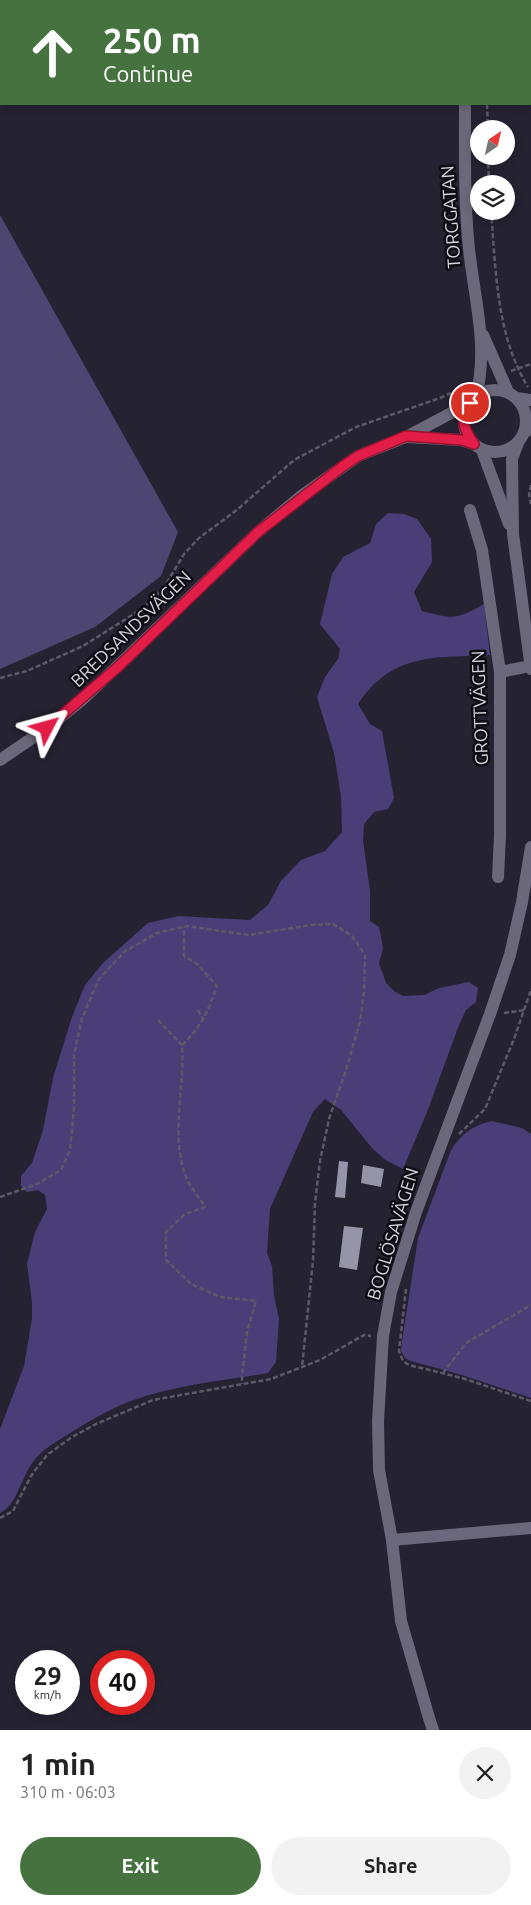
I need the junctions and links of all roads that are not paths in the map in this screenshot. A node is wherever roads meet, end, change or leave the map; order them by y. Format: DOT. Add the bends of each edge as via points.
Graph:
graph roads {
  1 [pos="465,105"];
  2 [pos="480,328"];
  3 [pos="512,395"];
  4 [pos="473,400"];
  5 [pos="531,400"];
  6 [pos="525,434"];
  7 [pos="406,436"];
  8 [pos="478,447"];
  9 [pos="470,510"];
  10 [pos="513,534"];
  11 [pos="531,668"];
  12 [pos="500,672"];
  13 [pos="0,760"];
  14 [pos="531,847"];
  15 [pos="498,877"];
  16 [pos="531,1528"];
  17 [pos="392,1540"];
  18 [pos="434,1730"];
  1 -- 2 [label="street, TORGGATAN" via="468,248"];
  2 -- 3 [label="street, TORGGATAN" via="499,374"];
  2 -- 4 [label="street, TORGGATAN" via="480,378"];
  3 -- 4 [label="street" via="491,390"];
  3 -- 5 [label="street"];
  3 -- 6 [label="street, TORGGATAN" via="526,413"];
  4 -- 7 [label="street, BREDSANDSVÄGEN"];
  4 -- 8 [label="street, TORGGATAN" via="463,421 464,429"];
  6 -- 8 [label="street" via="510,450 500,453"];
  6 -- 10 [label="street" via="512,459"];
  7 -- 8 [label="street" via="462,440"];
  7 -- 13 [label="street, BREDSANDSVÄGEN" via="358,456 293,503 244,545 83,699"];
  8 -- 10 [label="street"];
  9 -- 12 [label="street, GROTTVÄGEN" via="482,550"];
  10 -- 11 [label="street"];
  11 -- 12 [label="street"];
  12 -- 15 [label="street, GROTTVÄGEN"];
  14 -- 17 [label="street, BOGLÖSAVÄGEN" via="510,955 416,1212 391,1292 383,1336 378,1421 379,1470"];
  16 -- 17 [label="street"];
  17 -- 18 [label="street, BOGLÖSAVÄGEN" via="401,1621"];
}
